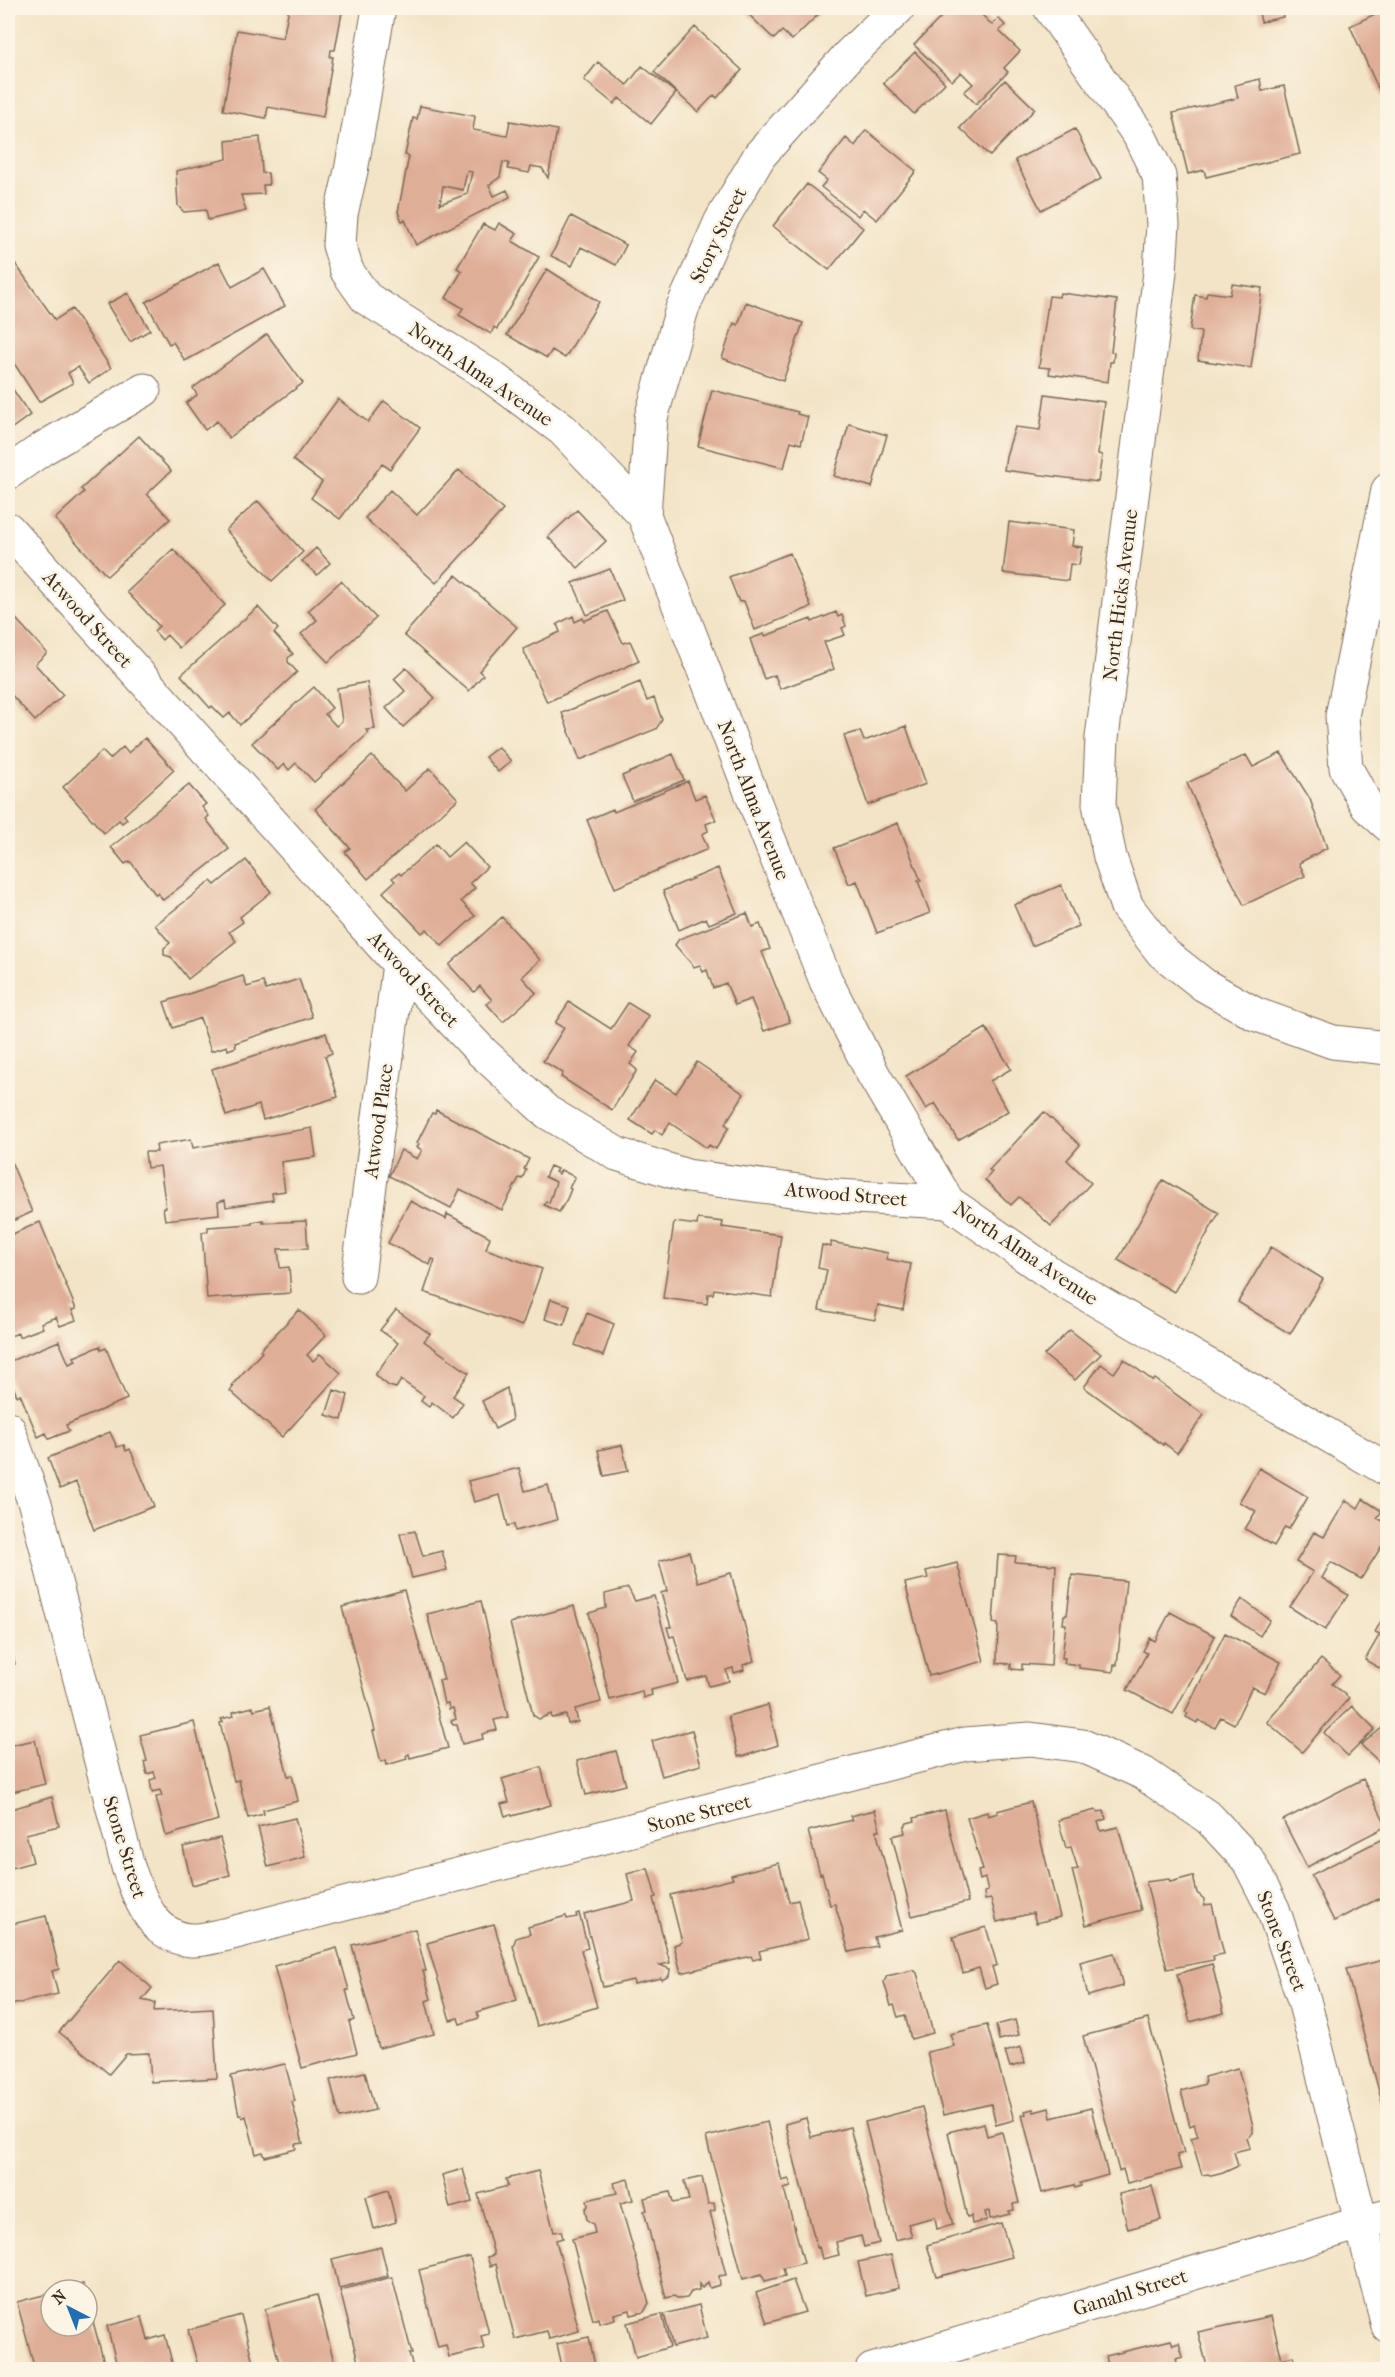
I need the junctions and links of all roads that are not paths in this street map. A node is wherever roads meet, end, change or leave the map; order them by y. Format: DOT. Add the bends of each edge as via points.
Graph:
graph roads {
  1 [pos="379,8"];
  2 [pos="898,8"];
  3 [pos="1050,8"];
  4 [pos="144,390"];
  5 [pos="8,473"];
  6 [pos="1388,490"];
  7 [pos="644,515"];
  8 [pos="8,529"];
  9 [pos="1388,825"];
  10 [pos="399,964"];
  11 [pos="1388,1048"];
  12 [pos="948,1202"];
  13 [pos="358,1277"];
  14 [pos="8,1428"];
  15 [pos="1388,1470"];
  16 [pos="1374,2220"];
  17 [pos="1388,2326"];
  18 [pos="872,2370"];
  1 -- 7 [label="street, North Alma Avenue" via="341,214 339,245 347,271 366,298 489,375 563,430"];
  2 -- 7 [label="street, Story Street" via="849,55 760,155 721,221 682,309 651,418"];
  3 -- 11 [label="street, North Hicks Avenue" via="1140,135 1159,176 1164,224 1102,738 1099,804 1110,857 1127,907 1162,952 1204,985 1255,1014 1333,1042"];
  4 -- 5 [label="street"];
  6 -- 9 [label="street" via="1341,716 1346,768 1367,806"];
  7 -- 12 [label="street, North Alma Avenue" via="826,981 873,1074"];
  8 -- 10 [label="street, Atwood Street"];
  10 -- 12 [label="street, Atwood Street" via="482,1052 548,1112 617,1154 687,1176 836,1196"];
  10 -- 13 [label="street, Atwood Place"];
  12 -- 15 [label="street, North Alma Avenue" via="1053,1275"];
  14 -- 16 [label="street, Stone Street" via="36,1508 128,1867 142,1906 164,1932 192,1940 228,1934 965,1744 1030,1739 1083,1746 1143,1773 1209,1818 1248,1860 1273,1909"];
  16 -- 17 [label="street, Stone Street"];
  16 -- 18 [label="street, Ganahl Street"];
}
